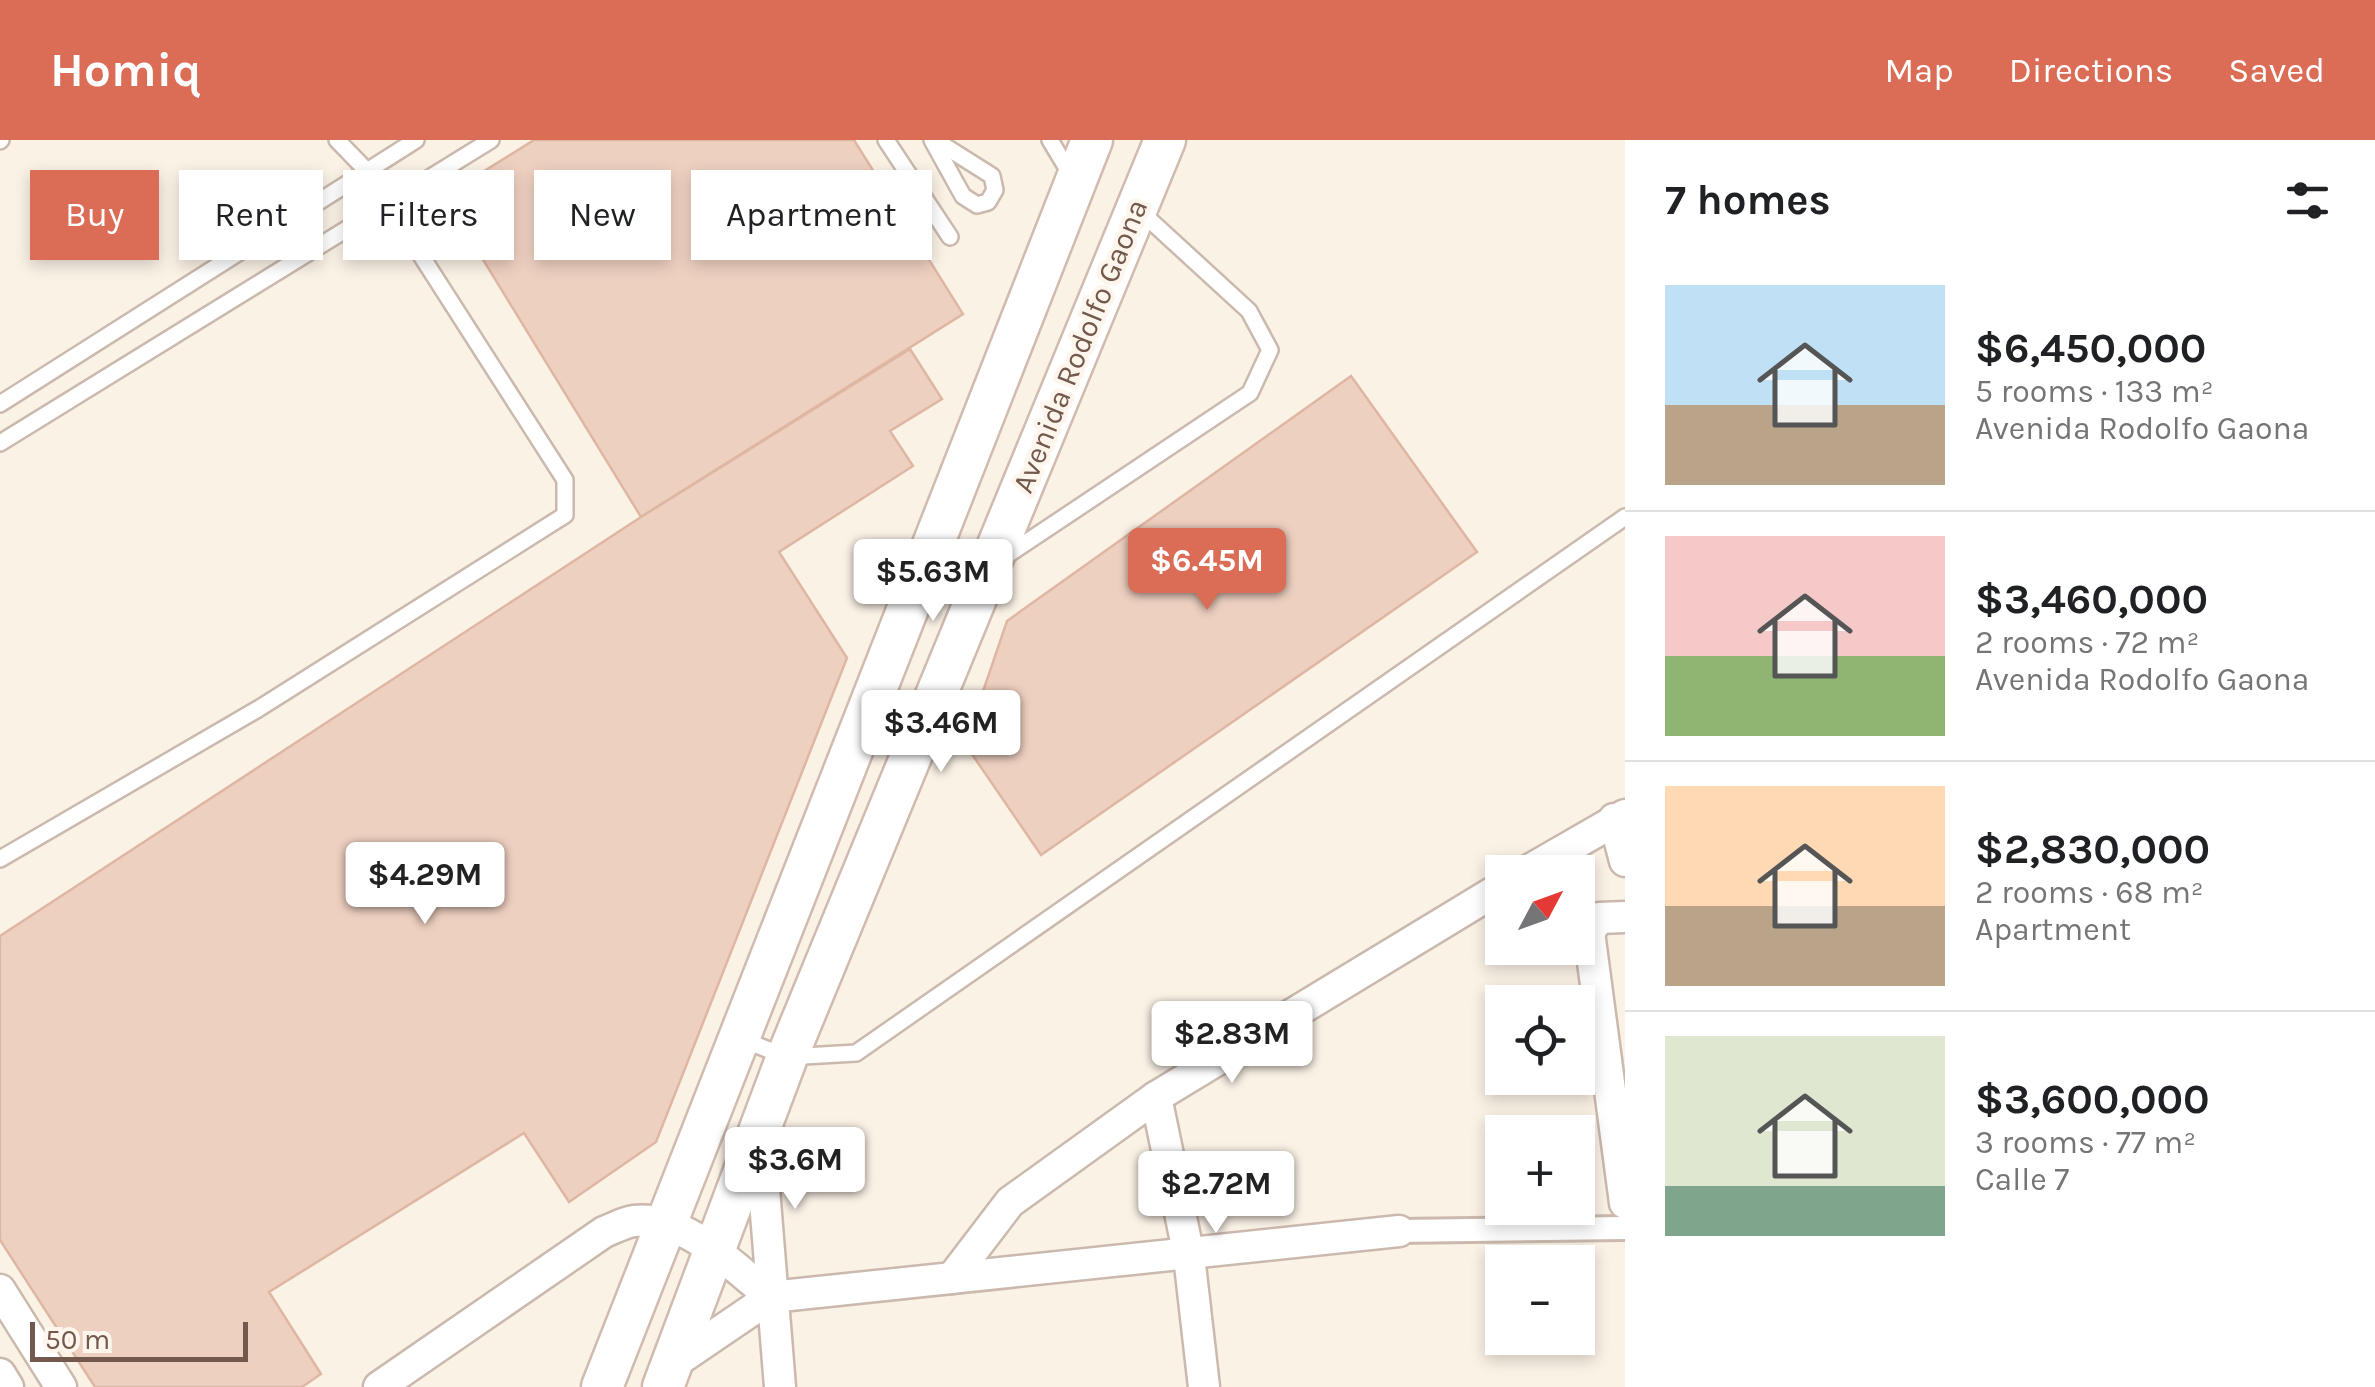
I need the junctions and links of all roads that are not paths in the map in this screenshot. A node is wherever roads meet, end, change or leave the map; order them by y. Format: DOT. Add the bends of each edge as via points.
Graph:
graph roads {
  1 [pos="337,140"];
  2 [pos="416,140"];
  3 [pos="491,140"];
  4 [pos="886,140"];
  5 [pos="1050,140"];
  6 [pos="1092,140"];
  7 [pos="1165,140"];
  8 [pos="364,170"];
  9 [pos="369,170"];
  10 [pos="443,170"];
  11 [pos="1076,182"];
  12 [pos="343,187"];
  13 [pos="1137,208"];
  14 [pos="343,232"];
  15 [pos="950,237"];
  16 [pos="424,260"];
  17 [pos="0,404"];
  18 [pos="0,443"];
  19 [pos="1625,517"];
  20 [pos="918,580"];
  21 [pos="982,585"];
  22 [pos="1620,817"];
  23 [pos="1555,855"];
  24 [pos="0,859"];
  25 [pos="1625,861"];
  26 [pos="1485,897"];
  27 [pos="1625,918"];
  28 [pos="738,1037"];
  29 [pos="787,1057"];
  30 [pos="1156,1097"];
  31 [pos="759,1132"];
  32 [pos="1625,1203"];
  33 [pos="665,1224"];
  34 [pos="1625,1228"];
  35 [pos="1399,1232"];
  36 [pos="715,1252"];
  37 [pos="1190,1256"];
  38 [pos="952,1278"];
  39 [pos="0,1290"];
  40 [pos="771,1297"];
  41 [pos="0,1374"];
  42 [pos="667,1376"];
  43 [pos="8,1387"];
  44 [pos="61,1387"];
  45 [pos="379,1387"];
  46 [pos="602,1387"];
  47 [pos="780,1387"];
  48 [pos="1204,1387"];
  1 -- 8 [label="lane"];
  2 -- 9 [label="lane"];
  3 -- 10 [label="lane"];
  4 -- 15 [label="lane"];
  5 -- 11 [label="lane"];
  6 -- 11 [label="main road, Avenida Rodolfo Gaona"];
  7 -- 13 [label="main road, Avenida Rodolfo Gaona"];
  11 -- 20 [label="main road, Avenida Rodolfo Gaona"];
  12 -- 17 [label="lane"];
  13 -- 21 [label="main road, Avenida Rodolfo Gaona"];
  13 -- 21 [label="lane" via="1250,311 1270,350 1250,393"];
  14 -- 18 [label="lane"];
  16 -- 24 [label="lane" via="565,480 566,515 266,705"];
  19 -- 29 [label="lane" via="856,1054"];
  20 -- 21 [label="main road"];
  20 -- 28 [label="main road, Avenida Rodolfo Gaona"];
  21 -- 29 [label="main road, Avenida Rodolfo Gaona"];
  22 -- 23 [label="street"];
  22 -- 25 [label="street"];
  26 -- 30 [label="street"];
  27 -- 32 [label="street" via="1599,918 1589,932"];
  28 -- 29 [label="lane"];
  28 -- 33 [label="main road, Avenida Rodolfo Gaona"];
  29 -- 31 [label="main road, Avenida Rodolfo Gaona"];
  30 -- 37 [label="street"];
  30 -- 38 [label="street" via="1010,1202"];
  31 -- 36 [label="main road, Avenida Rodolfo Gaona"];
  31 -- 40 [label="street"];
  33 -- 36 [label="street"];
  33 -- 45 [label="street" via="634,1220 604,1232"];
  33 -- 46 [label="main road, Avenida Rodolfo Gaona"];
  34 -- 35 [label="street"];
  35 -- 37 [label="street"];
  36 -- 40 [label="street"];
  36 -- 42 [label="main road, Avenida Rodolfo Gaona"];
  37 -- 38 [label="street"];
  37 -- 48 [label="street"];
  38 -- 40 [label="street"];
  39 -- 44 [label="street"];
  40 -- 42 [label="street"];
  40 -- 47 [label="street"];
  41 -- 43 [label="street"];
}
